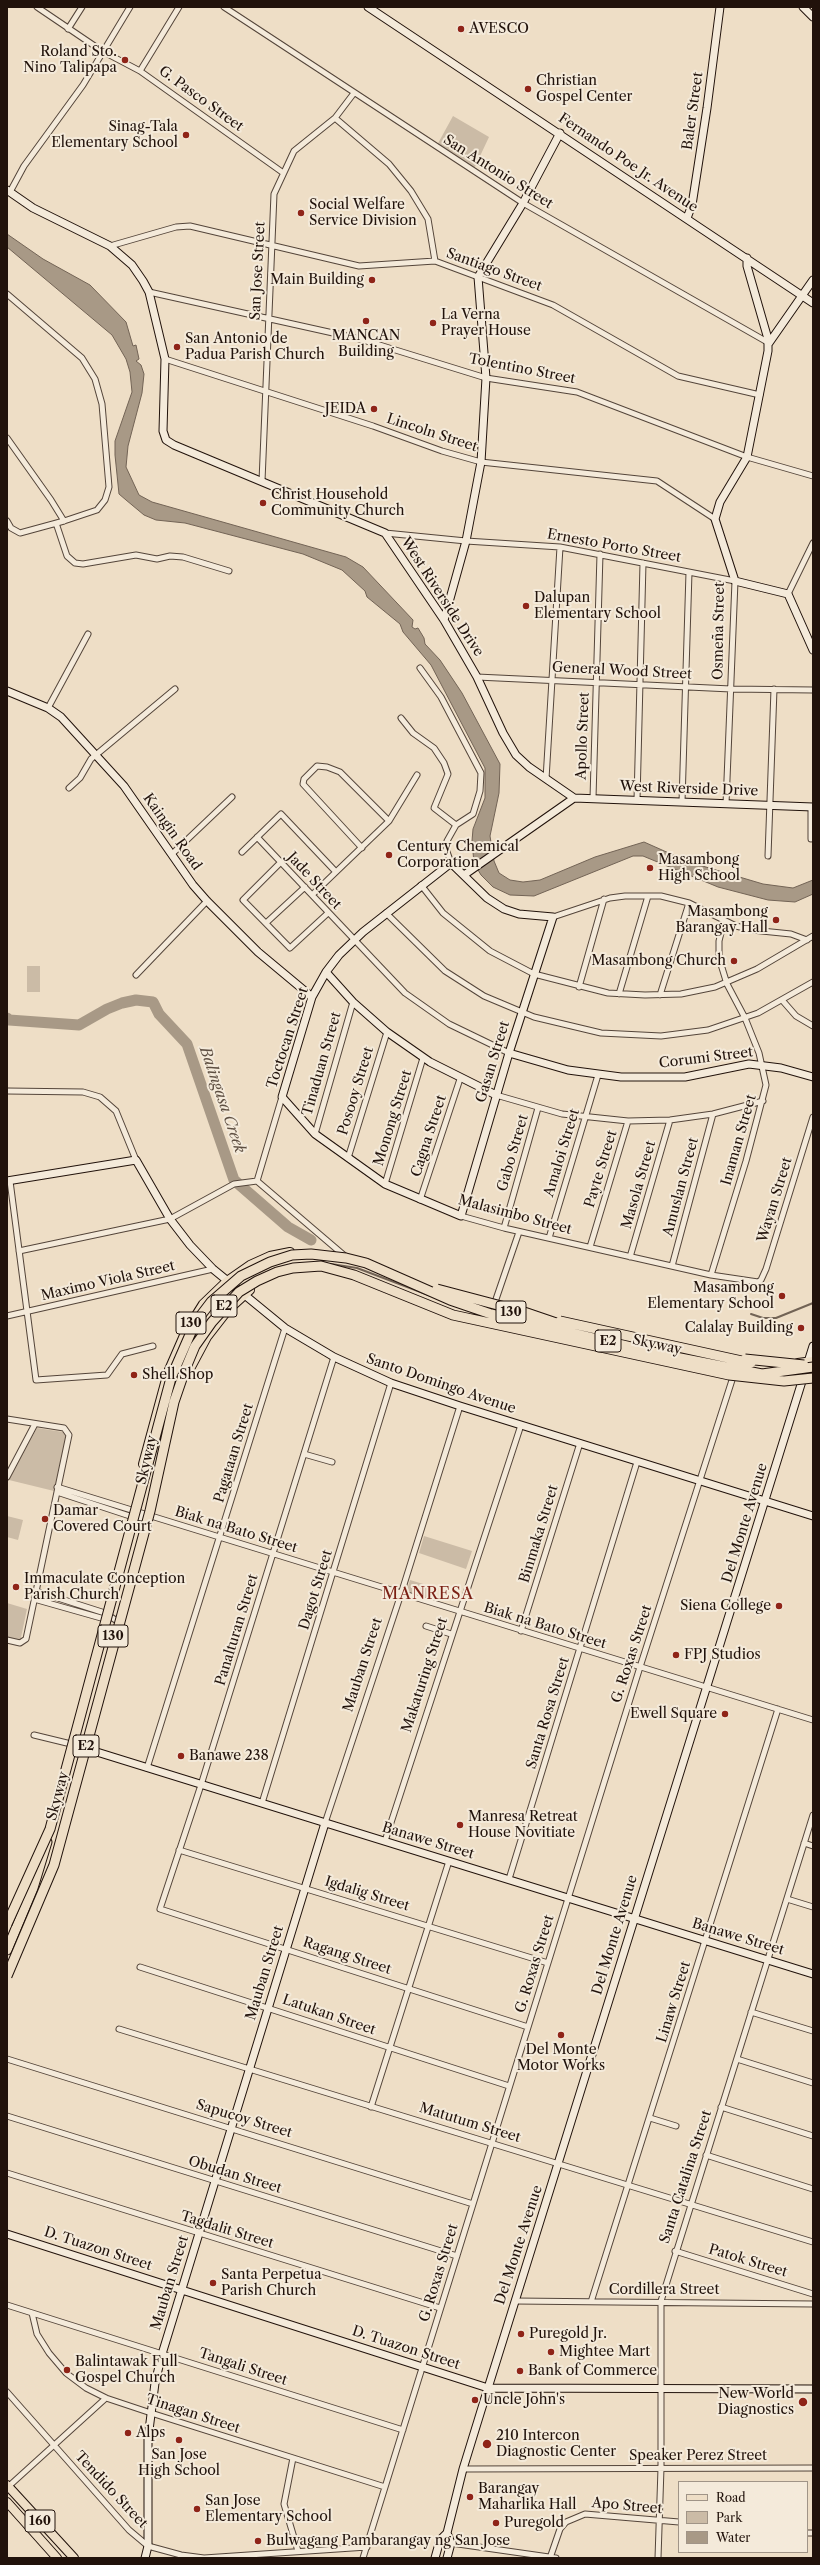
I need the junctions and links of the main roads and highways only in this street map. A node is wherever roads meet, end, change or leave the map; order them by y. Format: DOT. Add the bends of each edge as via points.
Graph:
graph roads {
  1 [pos="408,1282"];
  2 [pos="427,1306"];
  3 [pos="491,1317"];
  4 [pos="810,1365"];
  5 [pos="813,1379"];
  6 [pos="776,1382"];
  7 [pos="50,1829"];
  8 [pos="44,1843"];
  9 [pos="7,1920"];
  10 [pos="7,1924"];
  11 [pos="7,1943"];
  12 [pos="7,1950"];
  13 [pos="7,1972"];
  14 [pos="7,1976"];
  15 [pos="8,2486"];
  16 [pos="7,2502"];
  17 [pos="57,2558"];
  18 [pos="74,2558"];
  1 -- 4 [label="highway, Skyway / E2, bridge" via="524,1312 567,1327 731,1364 755,1367"];
  1 -- 4 [label="highway, Skyway / E2, bridge" via="491,1314 665,1355 762,1374"];
  1 -- 7 [label="highway, Skyway / E2, bridge" via="366,1263 346,1258 311,1254 292,1255 241,1276 211,1302 195,1323 170,1378"];
  2 -- 4 [label="highway, Skyway / E2, bridge" via="500,1307 772,1368"];
  2 -- 5 [label="highway, Skyway / E2, bridge" via="453,1315 729,1375 784,1381"];
  2 -- 14 [label="highway, Skyway / E2, bridge" via="335,1269 321,1266 293,1268 257,1281 239,1292 224,1307 195,1346 174,1402 150,1511 54,1865"];
  3 -- 4 [label="main road, 130" via="725,1360"];
  3 -- 6 [label="main road, 130" via="733,1377"];
  3 -- 8 [label="main road, 130" via="346,1257 310,1250 270,1256 250,1265 227,1281 203,1304 174,1356 163,1385"];
  3 -- 13 [label="main road, 130" via="424,1303 356,1275 318,1269 280,1275 243,1295 207,1337 193,1362 179,1400 52,1864"];
  4 -- 6 [label="main road" via="782,1374"];
  5 -- 6 [label="main road, 130"];
  7 -- 10 [label="highway, Skyway, bridge"];
  7 -- 12 [label="highway, Skyway / E2, bridge" via="33,1888"];
  8 -- 9 [label="main road, 130"];
  8 -- 11 [label="main road, 130" via="31,1887"];
  15 -- 18 [label="main road, 160"];
  16 -- 17 [label="main road, 160"];
}
